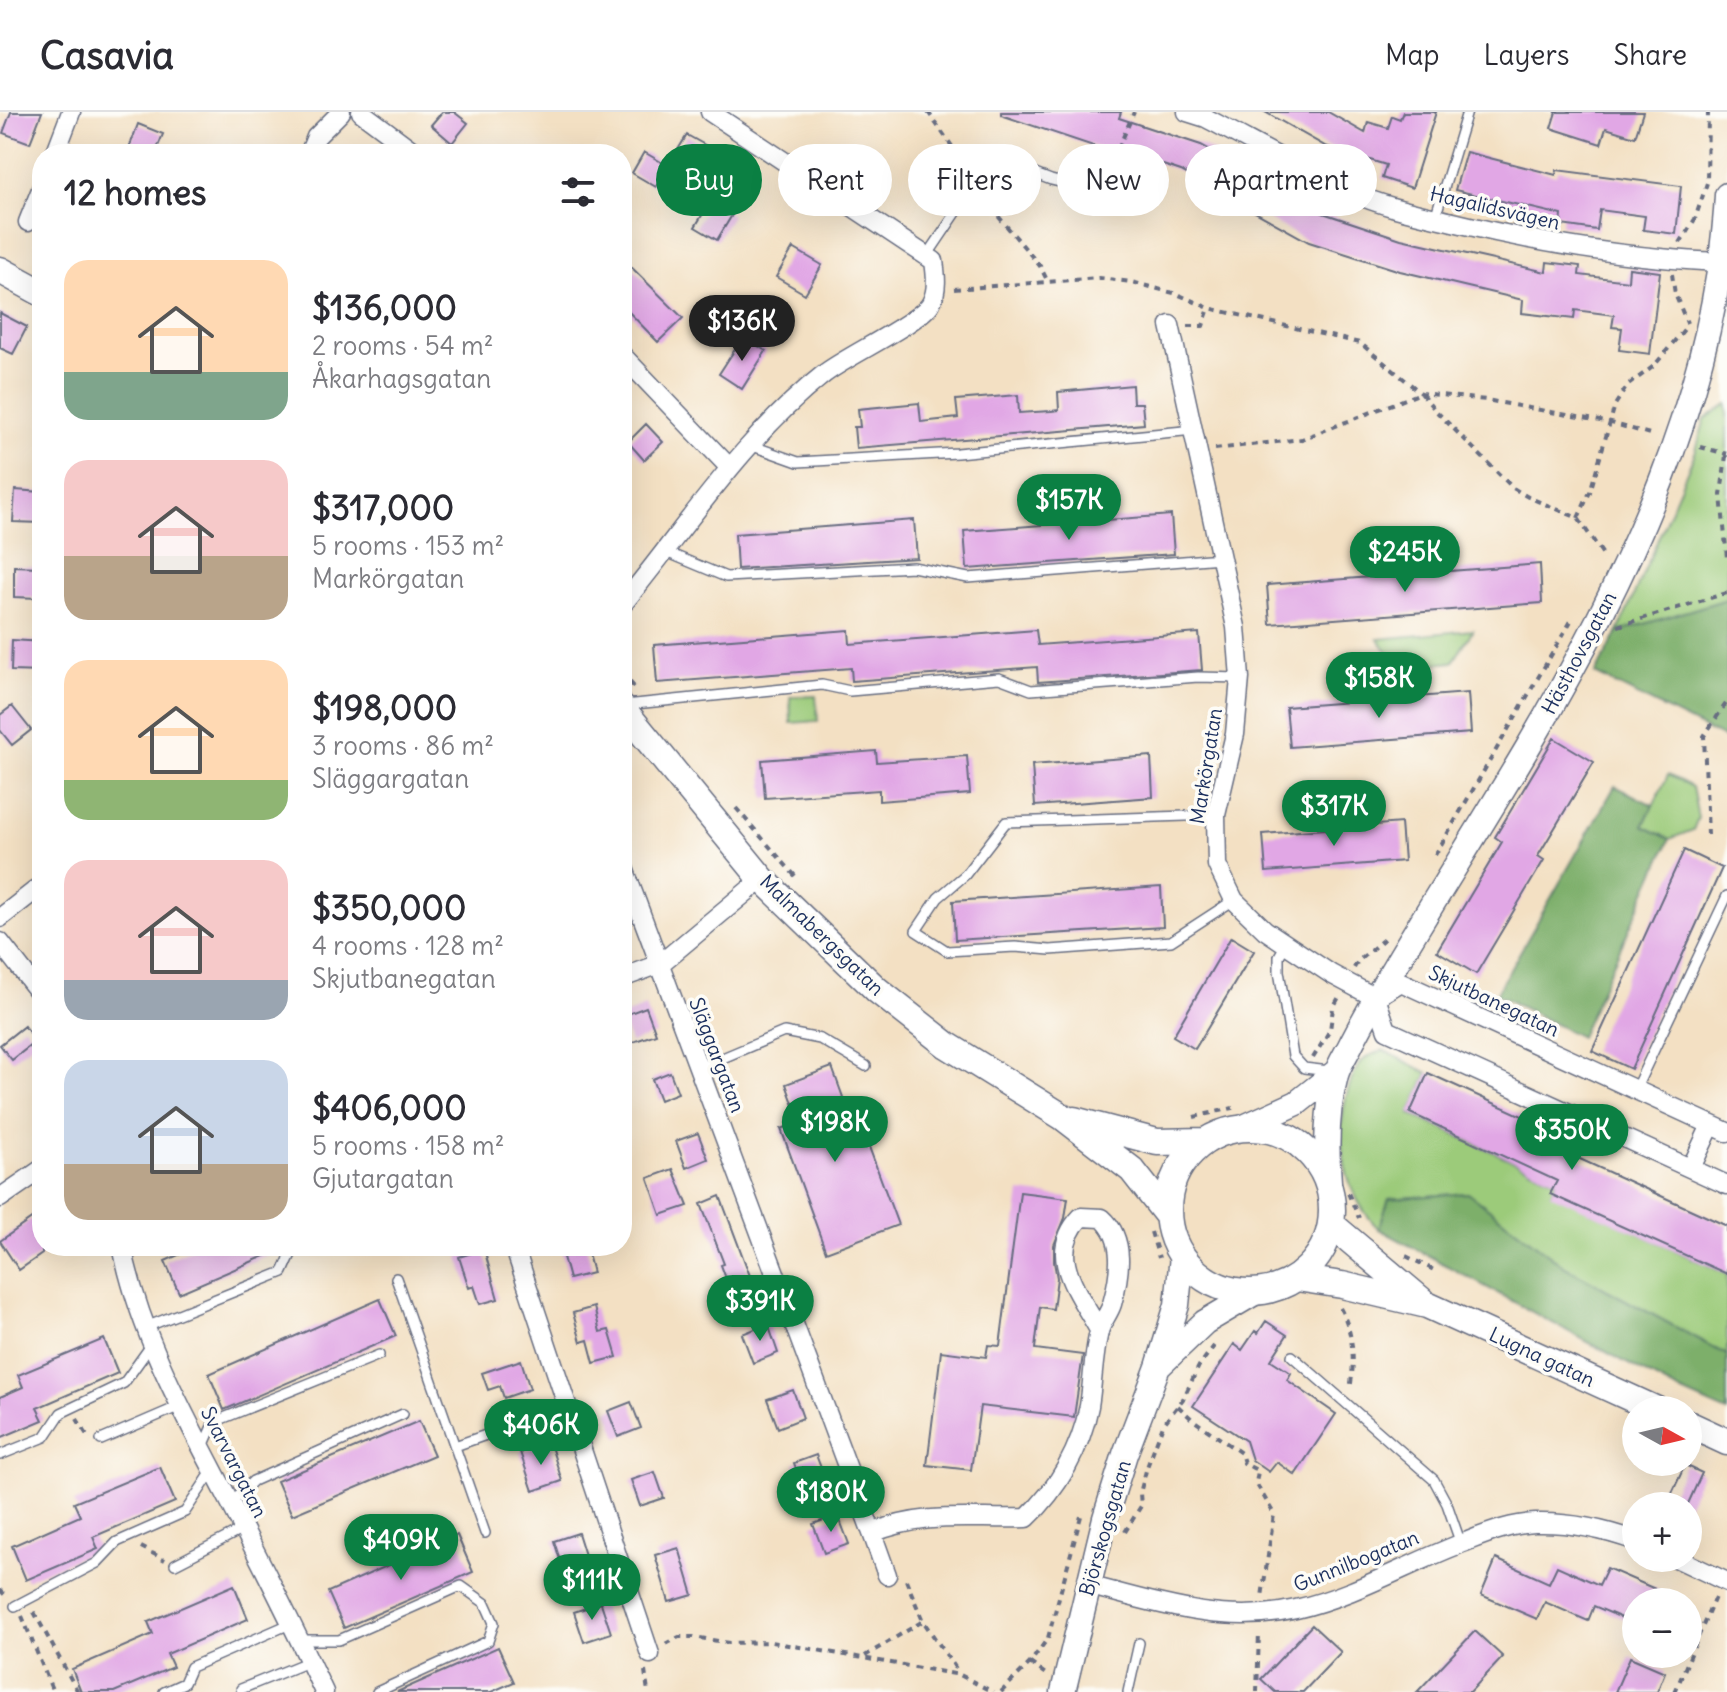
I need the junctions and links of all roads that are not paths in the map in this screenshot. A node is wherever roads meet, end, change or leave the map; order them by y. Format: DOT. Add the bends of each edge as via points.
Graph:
graph roads {
  1 [pos="71,112"];
  2 [pos="341,112"];
  3 [pos="361,112"];
  4 [pos="710,112"];
  5 [pos="1187,112"];
  6 [pos="1467,112"];
  7 [pos="1206,115"];
  8 [pos="59,144"];
  9 [pos="313,144"];
  10 [pos="404,144"];
  11 [pos="1057,181"];
  12 [pos="1727,195"];
  13 [pos="32,212"];
  14 [pos="1435,218"];
  15 [pos="28,222"];
  16 [pos="927,256"];
  17 [pos="1719,262"];
  18 [pos="0,270"];
  19 [pos="32,288"];
  20 [pos="1170,325"];
  21 [pos="632,365"];
  22 [pos="1194,430"];
  23 [pos="750,445"];
  24 [pos="729,467"];
  25 [pos="666,552"];
  26 [pos="1221,558"];
  27 [pos="632,593"];
  28 [pos="1240,678"];
  29 [pos="632,705"];
  30 [pos="632,708"];
  31 [pos="1216,815"];
  32 [pos="762,879"];
  33 [pos="632,890"];
  34 [pos="32,893"];
  35 [pos="1727,896"];
  36 [pos="1234,900"];
  37 [pos="0,918"];
  38 [pos="0,942"];
  39 [pos="1286,944"];
  40 [pos="660,964"];
  41 [pos="632,974"];
  42 [pos="32,983"];
  43 [pos="1376,998"];
  44 [pos="866,1066"];
  45 [pos="699,1068"];
  46 [pos="1336,1072"];
  47 [pos="1635,1090"];
  48 [pos="1241,1116"];
  49 [pos="1063,1117"];
  50 [pos="1719,1129"];
  51 [pos="1204,1141"];
  52 [pos="1691,1168"];
  53 [pos="32,1176"];
  54 [pos="1336,1182"];
  55 [pos="1727,1185"];
  56 [pos="0,1198"];
  57 [pos="1168,1216"];
  58 [pos="1332,1225"];
  59 [pos="125,1256"];
  60 [pos="290,1256"];
  61 [pos="517,1256"];
  62 [pos="1182,1256"];
  63 [pos="396,1278"];
  64 [pos="1297,1278"];
  65 [pos="1256,1292"];
  66 [pos="1427,1305"];
  67 [pos="1099,1330"];
  68 [pos="149,1336"];
  69 [pos="379,1355"];
  70 [pos="1292,1356"];
  71 [pos="1158,1367"];
  72 [pos="1626,1396"];
  73 [pos="180,1406"];
  74 [pos="568,1406"];
  75 [pos="403,1414"];
  76 [pos="1702,1430"];
  77 [pos="101,1440"];
  78 [pos="1727,1442"];
  79 [pos="455,1446"];
  80 [pos="202,1449"];
  81 [pos="0,1455"];
  82 [pos="213,1470"];
  83 [pos="230,1503"];
  84 [pos="243,1529"];
  85 [pos="485,1533"];
  86 [pos="872,1533"];
  87 [pos="1622,1536"];
  88 [pos="1461,1544"];
  89 [pos="175,1564"];
  90 [pos="1702,1570"];
  91 [pos="887,1575"];
  92 [pos="1724,1581"];
  93 [pos="1088,1585"];
  94 [pos="15,1606"];
  95 [pos="296,1631"];
  96 [pos="1139,1643"];
  97 [pos="650,1654"];
  98 [pos="310,1661"];
  99 [pos="1055,1688"];
  100 [pos="241,1689"];
  101 [pos="164,1692"];
  102 [pos="324,1692"];
  103 [pos="377,1692"];
  104 [pos="1128,1692"];
  1 -- 8 [label="street"];
  2 -- 9 [label="street"];
  3 -- 10 [label="street"];
  4 -- 16 [label="street"];
  5 -- 7 [label="street, Hagalidsvägen"];
  6 -- 14 [label="lane"];
  7 -- 14 [label="street, Hagalidsvägen" via="1354,194"];
  11 -- 16 [label="lane" via="995,164"];
  12 -- 17 [label="street, Hästhovsgatan"];
  13 -- 15 [label="street"];
  14 -- 17 [label="street, Hagalidsvägen" via="1576,248"];
  16 -- 23 [label="street" via="934,261 936,287 930,305 798,394"];
  17 -- 43 [label="street, Hästhovsgatan" via="1687,405 1617,583 1528,746"];
  18 -- 19 [label="main road"];
  20 -- 22 [label="street, Markörgatan"];
  21 -- 24 [label="street"];
  22 -- 23 [label="lane" via="798,462"];
  22 -- 26 [label="street, Markörgatan"];
  23 -- 24 [label="street"];
  24 -- 25 [label="street"];
  25 -- 26 [label="lane" via="726,577 913,567 968,578"];
  25 -- 27 [label="street"];
  26 -- 28 [label="street, Markörgatan" via="1236,627"];
  28 -- 29 [label="lane" via="1031,690 999,678 850,691 822,685"];
  28 -- 31 [label="street, Markörgatan" via="1235,734"];
  30 -- 32 [label="main road, Malmabergsgatan"];
  31 -- 36 [label="street, Markörgatan" via="1217,865"];
  31 -- 36 [label="lane" via="1006,822 965,875 938,898 916,931 947,951 1171,941"];
  32 -- 40 [label="street"];
  32 -- 49 [label="main road, Malmabergsgatan" via="877,990 947,1045"];
  33 -- 40 [label="street, Släggargatan"];
  34 -- 37 [label="street"];
  35 -- 47 [label="lane"];
  36 -- 39 [label="street, Markörgatan"];
  38 -- 42 [label="street"];
  39 -- 43 [label="street, Markörgatan"];
  39 -- 46 [label="lane" via="1279,971 1293,1056 1304,1068"];
  40 -- 41 [label="street"];
  40 -- 45 [label="street, Släggargatan"];
  43 -- 46 [label="street, Hästhovsgatan"];
  43 -- 47 [label="street, Skjutbanegatan" via="1401,982"];
  43 -- 52 [label="street" via="1387,1030"];
  44 -- 45 [label="lane" via="820,1039 784,1032"];
  45 -- 86 [label="street, Släggargatan"];
  46 -- 48 [label="street, Hästhovsgatan" via="1297,1103"];
  46 -- 54 [label="street, Hästhovsgatan" via="1327,1122"];
  47 -- 50 [label="street, Skjutbanegatan"];
  48 -- 51 [label="main road"];
  48 -- 54 [label="main road" via="1295,1141"];
  49 -- 51 [label="main road, Malmabergsgatan" via="1157,1142"];
  49 -- 57 [label="main road, Malmabergsgatan" via="1132,1170"];
  50 -- 52 [label="street, Skjutbanegatan"];
  51 -- 57 [label="main road" via="1176,1174"];
  52 -- 55 [label="street"];
  53 -- 56 [label="street"];
  54 -- 58 [label="main road"];
  57 -- 62 [label="main road"];
  58 -- 64 [label="main road" via="1325,1246"];
  58 -- 66 [label="main road, Lugna gatan"];
  59 -- 68 [label="street, Svarvargatan"];
  60 -- 68 [label="lane" via="283,1272"];
  61 -- 74 [label="street"];
  62 -- 65 [label="main road" via="1214,1284"];
  62 -- 71 [label="street, Björskogsgatan" via="1177,1305"];
  63 -- 79 [label="lane"];
  64 -- 65 [label="main road"];
  64 -- 66 [label="main road, Lugna gatan"];
  65 -- 71 [label="street, Björskogsgatan" via="1205,1322"];
  66 -- 72 [label="main road, Lugna gatan"];
  67 -- 67 [label="street" via="1111,1306 1120,1251 1114,1228 1102,1218 1081,1217 1063,1246 1065,1264"];
  67 -- 86 [label="street" via="1079,1442 1044,1502 1027,1518 907,1520"];
  68 -- 73 [label="street, Svarvargatan"];
  68 -- 81 [label="lane" via="124,1383 61,1413 45,1437"];
  69 -- 80 [label="lane" via="214,1422"];
  70 -- 88 [label="lane" via="1434,1480"];
  71 -- 93 [label="street, Björskogsgatan" via="1089,1531"];
  73 -- 77 [label="lane"];
  73 -- 80 [label="street, Svarvargatan"];
  74 -- 79 [label="lane"];
  74 -- 97 [label="street"];
  75 -- 83 [label="lane" via="253,1481"];
  76 -- 78 [label="main road"];
  79 -- 85 [label="lane"];
  80 -- 82 [label="street, Svarvargatan"];
  82 -- 83 [label="street, Svarvargatan"];
  82 -- 94 [label="lane" via="185,1512 117,1542 97,1563"];
  83 -- 84 [label="street, Svarvargatan"];
  84 -- 89 [label="lane"];
  84 -- 95 [label="street, Svarvargatan"];
  86 -- 91 [label="street, Släggargatan"];
  87 -- 88 [label="street, Gunnilbogatan" via="1572,1524 1533,1523"];
  88 -- 93 [label="street, Gunnilbogatan" via="1354,1589 1297,1609 1259,1615 1181,1609"];
  90 -- 92 [label="street"];
  93 -- 99 [label="street, Björskogsgatan"];
  95 -- 98 [label="street, Svarvargatan"];
  95 -- 101 [label="lane" via="191,1667 184,1683"];
  95 -- 103 [label="lane" via="339,1640 461,1586 485,1603 494,1623 488,1641"];
  96 -- 104 [label="lane"];
  98 -- 100 [label="lane"];
  98 -- 102 [label="street, Svarvargatan"];
}
